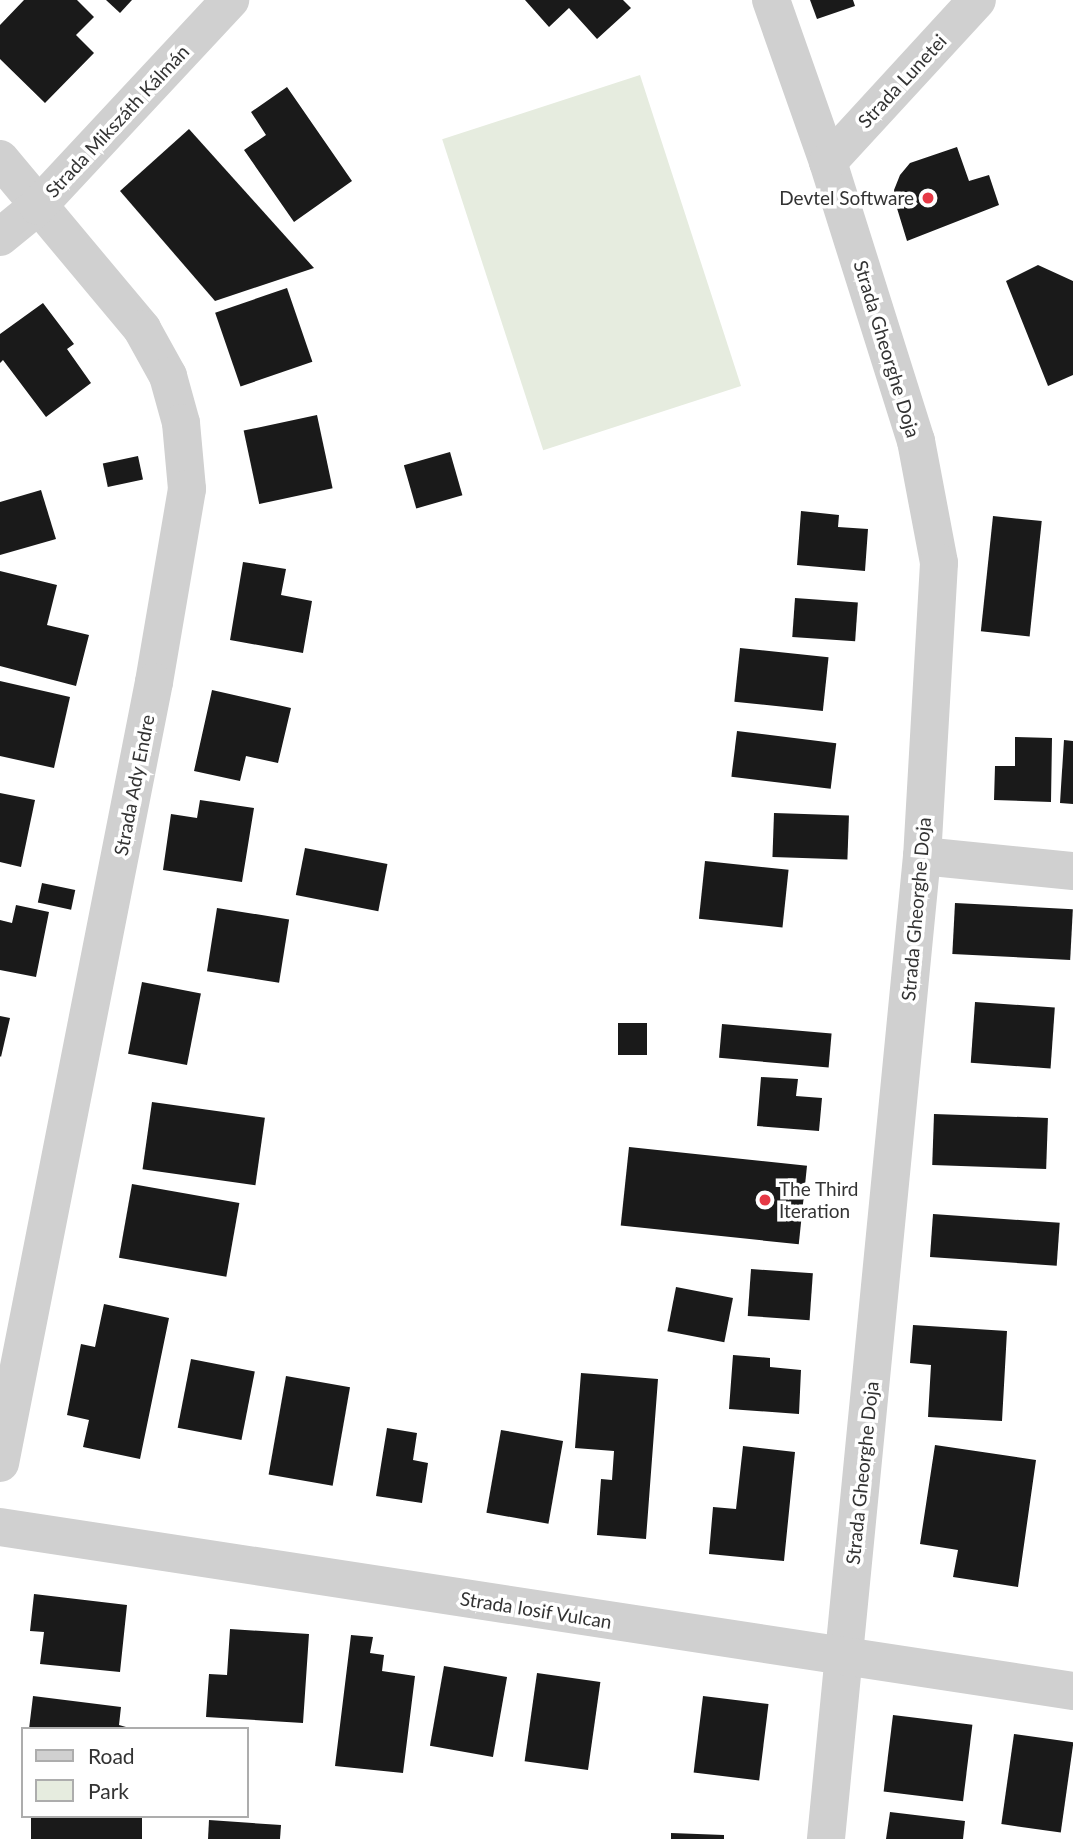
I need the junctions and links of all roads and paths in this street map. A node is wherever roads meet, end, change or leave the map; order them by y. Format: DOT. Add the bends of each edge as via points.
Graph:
graph roads {
  1 [pos="230,0"];
  2 [pos="771,0"];
  3 [pos="977,0"];
  4 [pos="0,159"];
  5 [pos="828,162"];
  6 [pos="38,206"];
  7 [pos="0,236"];
  8 [pos="922,856"];
  9 [pos="1073,871"];
  10 [pos="0,1463"];
  11 [pos="0,1527"];
  12 [pos="844,1658"];
  13 [pos="1073,1690"];
  14 [pos="826,1839"];
  1 -- 6 [label="street, Strada Mikszáth Kálmán"];
  2 -- 5 [label="street, Strada Gheorghe Doja"];
  3 -- 5 [label="street, Strada Lunetei"];
  4 -- 6 [label="street, Strada Ady Endre"];
  5 -- 8 [label="street, Strada Gheorghe Doja" via="916,441 939,563"];
  6 -- 7 [label="street, Strada Mikszáth Kálmán"];
  6 -- 10 [label="street, Strada Ady Endre" via="142,329 168,376 181,423 187,489 154,682"];
  8 -- 9 [label="street"];
  8 -- 12 [label="street, Strada Gheorghe Doja"];
  11 -- 12 [label="street, Strada Iosif Vulcan"];
  12 -- 13 [label="street, Strada Iosif Vulcan"];
  12 -- 14 [label="street, Strada Gheorghe Doja"];
}
